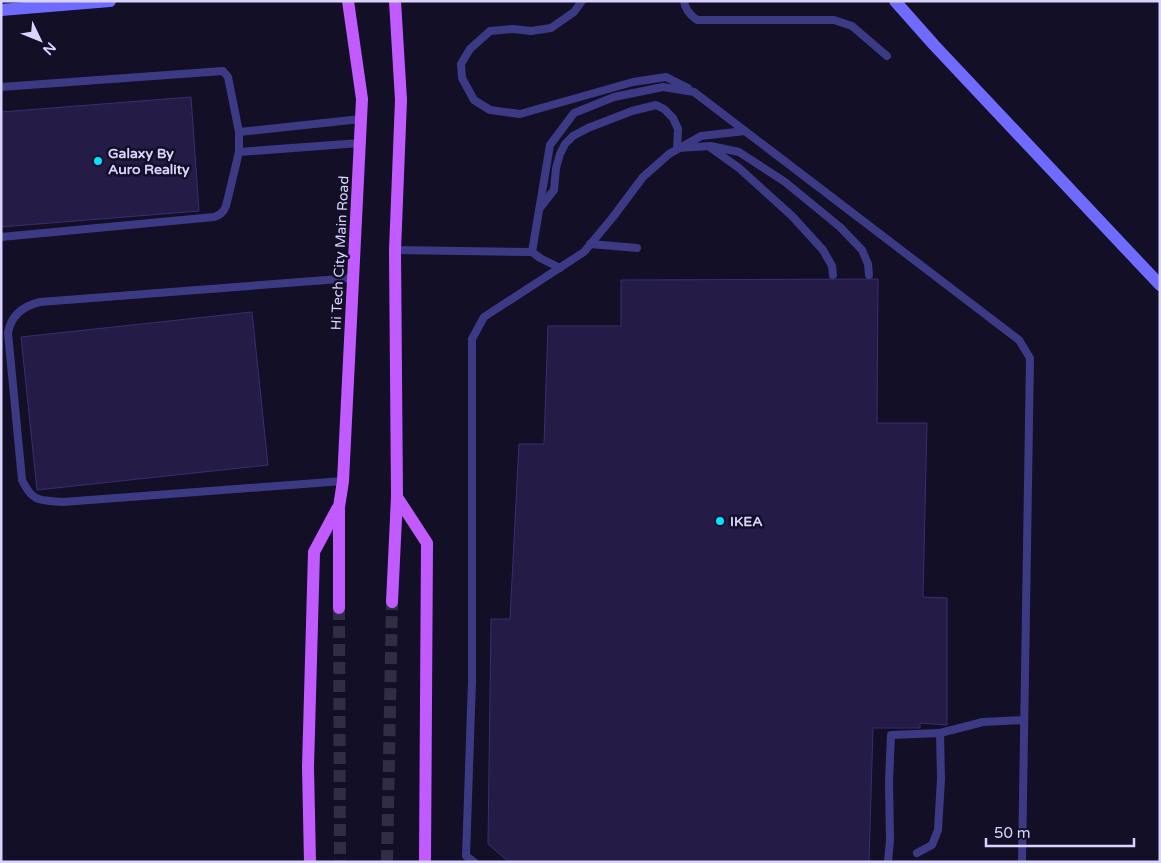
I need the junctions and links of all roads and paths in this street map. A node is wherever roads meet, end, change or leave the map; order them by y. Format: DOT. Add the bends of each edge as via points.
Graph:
graph roads {
  1 [pos="110,1"];
  2 [pos="348,1"];
  3 [pos="396,1"];
  4 [pos="582,1"];
  5 [pos="684,1"];
  6 [pos="895,1"];
  7 [pos="1,10"];
  8 [pos="887,56"];
  9 [pos="1,87"];
  10 [pos="694,92"];
  11 [pos="361,119"];
  12 [pos="745,131"];
  13 [pos="239,132"];
  14 [pos="360,143"];
  15 [pos="709,146"];
  16 [pos="677,148"];
  17 [pos="239,152"];
  18 [pos="539,210"];
  19 [pos="1,237"];
  20 [pos="590,244"];
  21 [pos="637,248"];
  22 [pos="395,250"];
  23 [pos="532,252"];
  24 [pos="560,268"];
  25 [pos="833,275"];
  26 [pos="869,275"];
  27 [pos="354,278"];
  28 [pos="1160,285"];
  29 [pos="343,481"];
  30 [pos="397,497"];
  31 [pos="338,507"];
  32 [pos="392,602"];
  33 [pos="339,608"];
  34 [pos="1024,720"];
  35 [pos="940,733"];
  36 [pos="917,852"];
  37 [pos="310,862"];
  38 [pos="425,862"];
  39 [pos="474,862"];
  40 [pos="888,862"];
  41 [pos="1022,862"];
  1 -- 7 [label="main road"];
  2 -- 11 [label="main road, Hi Tech City Main Road" via="362,99"];
  3 -- 22 [label="main road" via="401,100"];
  4 -- 10 [label="lane" via="574,12 551,28 531,32 514,29 490,31 470,49 460,64 462,78 474,100 490,110 520,114 633,82 666,77"];
  5 -- 8 [label="lane" via="685,8 697,20 834,20 852,26"];
  6 -- 28 [label="main road"];
  9 -- 13 [label="lane" via="223,70 228,77"];
  10 -- 12 [label="lane"];
  10 -- 18 [label="lane" via="663,87 614,97 574,114 550,144"];
  11 -- 13 [label="lane"];
  11 -- 14 [label="main road, Hi Tech City Main Road"];
  12 -- 16 [label="lane" via="701,136"];
  12 -- 34 [label="lane" via="1020,340 1030,358"];
  13 -- 17 [label="lane"];
  14 -- 17 [label="lane"];
  14 -- 27 [label="main road, Hi Tech City Main Road"];
  15 -- 16 [label="lane"];
  15 -- 25 [label="lane" via="739,168 792,216 823,250"];
  15 -- 26 [label="lane" via="739,152 785,182 840,227 862,250"];
  16 -- 18 [label="lane" via="678,129 673,118 656,105 588,128 565,144 556,168 554,190"];
  16 -- 20 [label="lane" via="643,177"];
  17 -- 19 [label="lane" via="224,212 214,217"];
  18 -- 23 [label="lane"];
  20 -- 21 [label="lane"];
  20 -- 24 [label="lane"];
  22 -- 23 [label="lane"];
  22 -- 30 [label="main road"];
  23 -- 24 [label="lane"];
  24 -- 39 [label="lane" via="484,317 472,339 472,681 466,856"];
  27 -- 29 [label="main road, Hi Tech City Main Road"];
  27 -- 29 [label="lane" via="40,302 28,305 18,313 10,323 8,333 22,480 28,493 37,501 63,502"];
  29 -- 31 [label="main road, Hi Tech City Main Road"];
  30 -- 32 [label="main road"];
  30 -- 38 [label="main road" via="427,543"];
  31 -- 33 [label="main road"];
  31 -- 37 [label="main road" via="314,552 308,767"];
  34 -- 35 [label="lane" via="983,722"];
  34 -- 41 [label="lane"];
  35 -- 36 [label="lane" via="938,830 932,845"];
  35 -- 40 [label="lane" via="891,734"];
}
